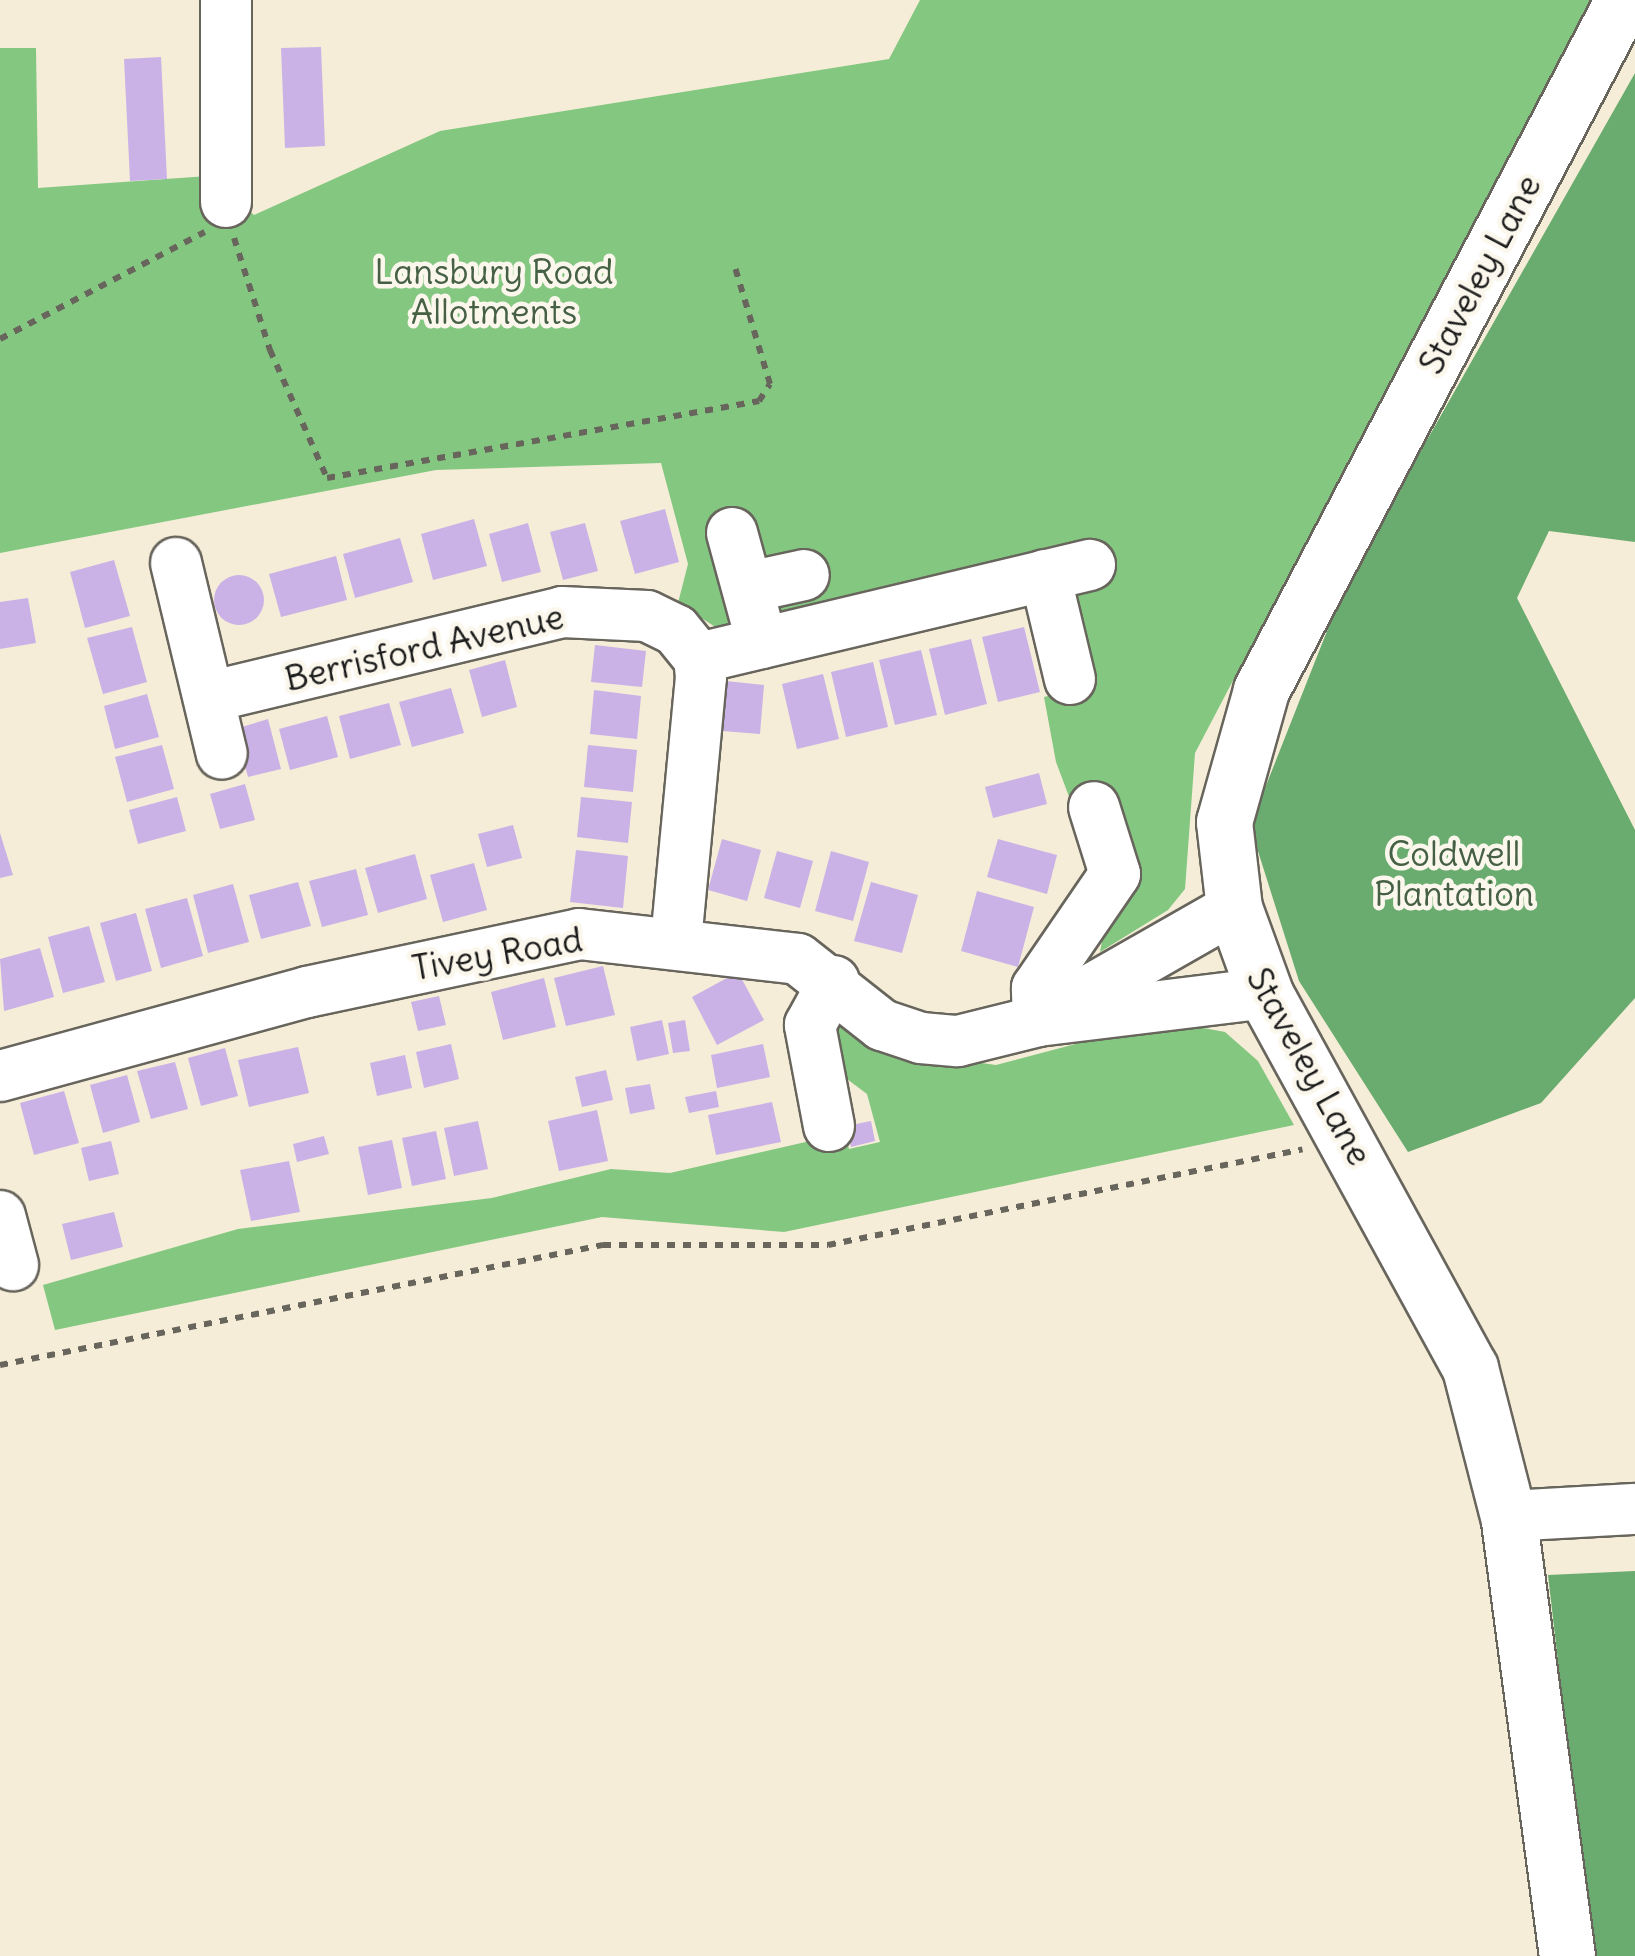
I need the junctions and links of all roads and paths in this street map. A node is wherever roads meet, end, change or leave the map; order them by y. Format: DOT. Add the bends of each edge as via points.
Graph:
graph roads {
  1 [pos="226,0"];
  2 [pos="1623,0"];
  3 [pos="226,202"];
  4 [pos="734,264"];
  5 [pos="0,338"];
  6 [pos="732,533"];
  7 [pos="176,563"];
  8 [pos="804,574"];
  9 [pos="749,587"];
  10 [pos="762,643"];
  11 [pos="699,658"];
  12 [pos="1070,680"];
  13 [pos="208,697"];
  14 [pos="222,754"];
  15 [pos="1094,807"];
  16 [pos="1234,908"];
  17 [pos="676,940"];
  18 [pos="834,981"];
  19 [pos="1265,993"];
  20 [pos="1038,1021"];
  21 [pos="0,1076"];
  22 [pos="830,1126"];
  23 [pos="1350,1140"];
  24 [pos="0,1216"];
  25 [pos="13,1265"];
  26 [pos="0,1366"];
  27 [pos="1635,1509"];
  28 [pos="1508,1516"];
  29 [pos="1567,1956"];
  1 -- 3 [label="street"];
  2 -- 16 [label="main road, Staveley Lane" via="1261,690 1224,822"];
  3 -- 4 [label="path" via="270,350 327,478 759,402 770,384"];
  3 -- 5 [label="path" via="200,239"];
  6 -- 9 [label="street"];
  7 -- 13 [label="street"];
  8 -- 9 [label="street"];
  9 -- 10 [label="street"];
  10 -- 11 [label="street"];
  10 -- 12 [label="street" via="1068,570"];
  11 -- 13 [label="street, Berrisford Avenue" via="676,630 647,616 562,612"];
  11 -- 17 [label="street"];
  13 -- 14 [label="street"];
  15 -- 20 [label="street" via="1115,874 1037,988"];
  16 -- 19 [label="main road, Staveley Lane"];
  16 -- 20 [label="street, Tivey Road"];
  17 -- 18 [label="street, Tivey Road" via="798,959"];
  17 -- 21 [label="street, Tivey Road" via="543,938"];
  18 -- 20 [label="street, Tivey Road" via="882,1024 921,1038 958,1041"];
  18 -- 22 [label="street" via="810,1024"];
  19 -- 20 [label="street, Tivey Road"];
  19 -- 23 [label="main road, Staveley Lane"];
  23 -- 26 [label="path" via="828,1244 602,1245"];
  23 -- 28 [label="main road, Staveley Lane" via="1470,1368"];
  24 -- 25 [label="street"];
  27 -- 28 [label="street"];
  28 -- 29 [label="main road, Staveley Lane"];
}
